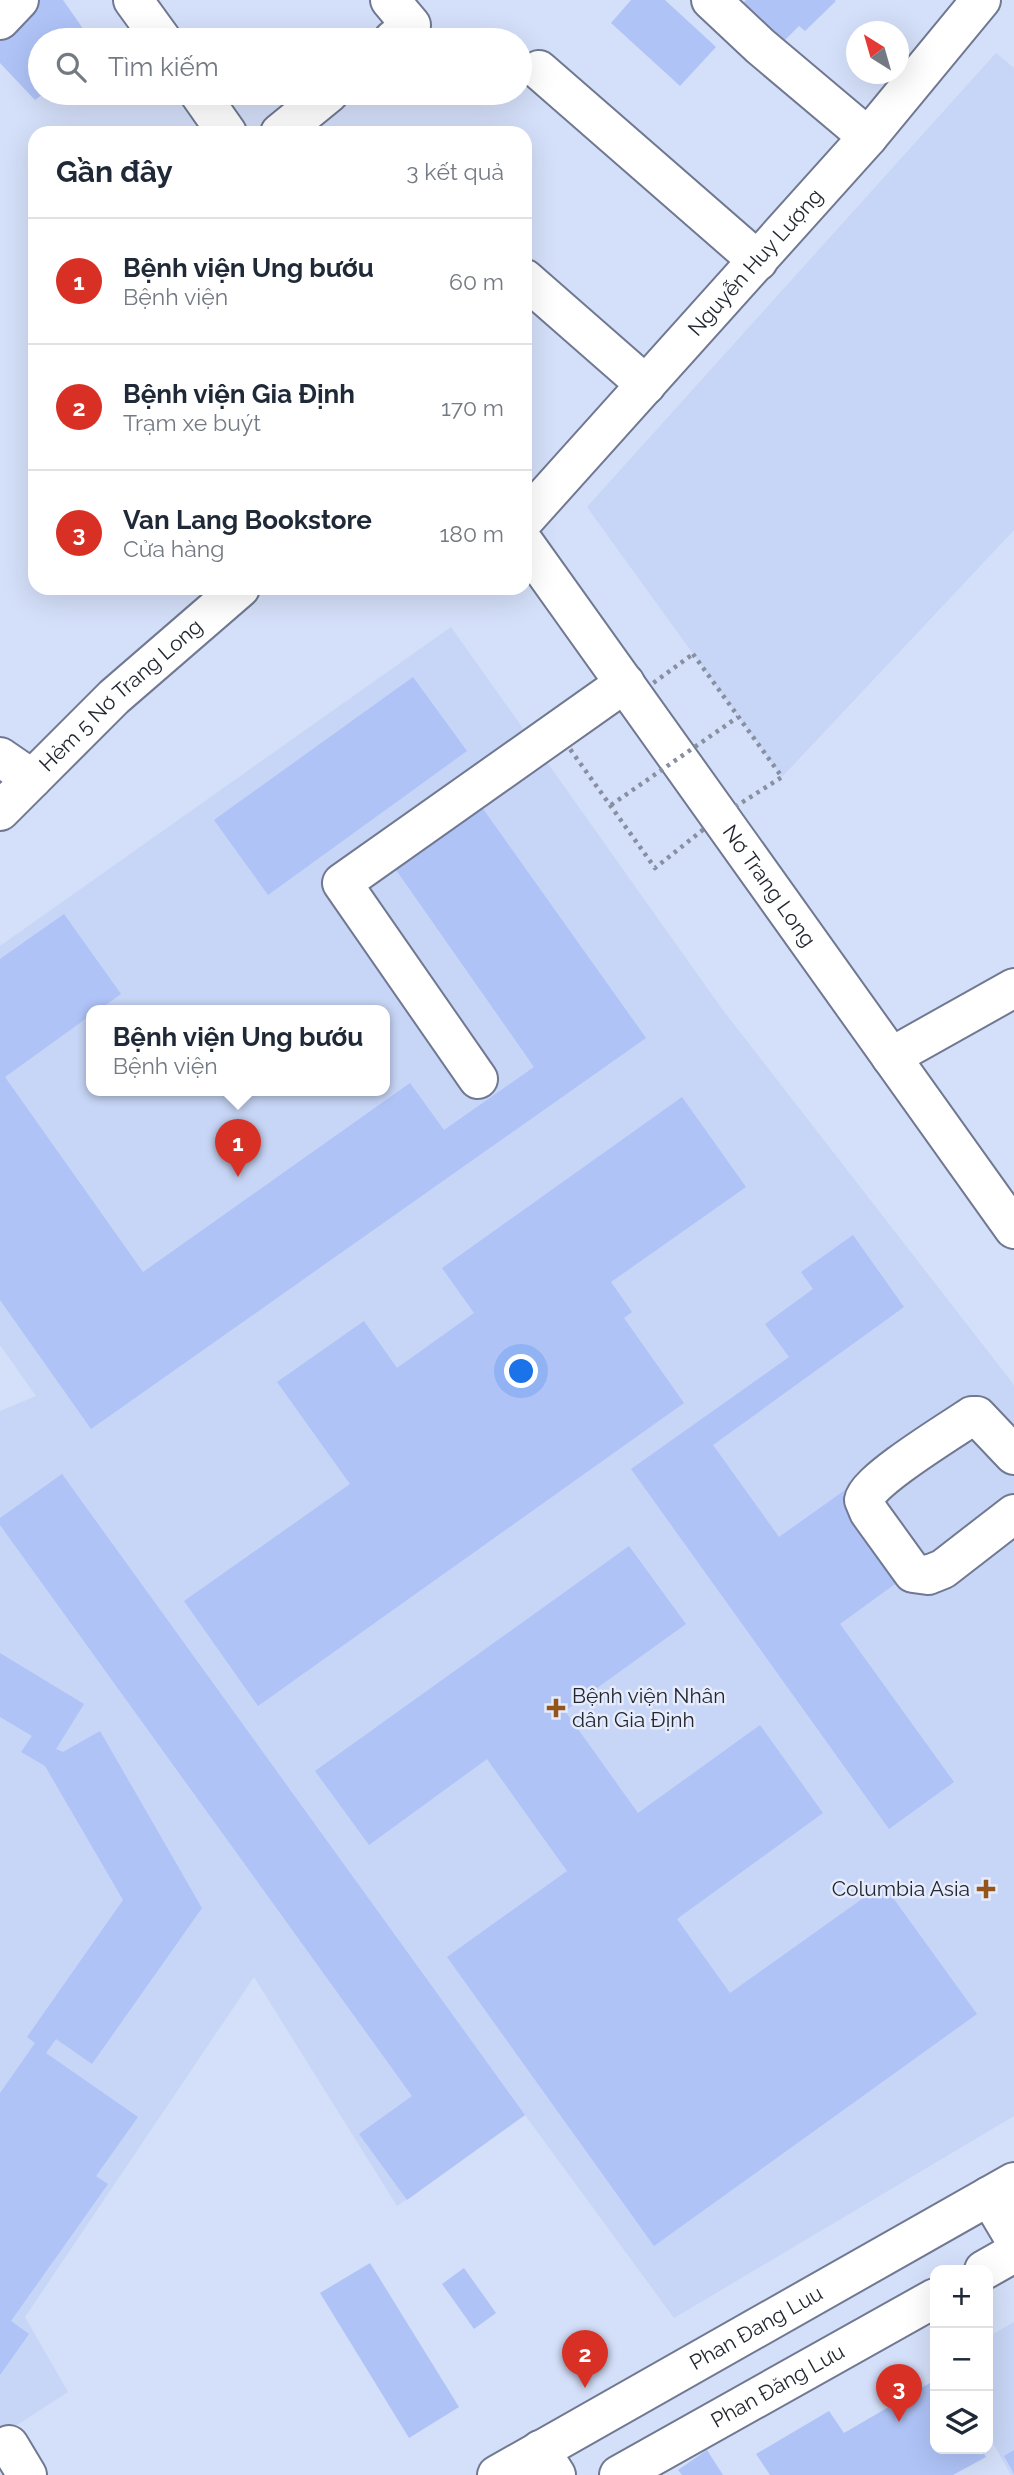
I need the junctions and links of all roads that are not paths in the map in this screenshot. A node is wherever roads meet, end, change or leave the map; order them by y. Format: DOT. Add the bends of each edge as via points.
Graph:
graph roads {
  1 [pos="19,0"];
  2 [pos="133,0"];
  3 [pos="390,0"];
  4 [pos="711,0"];
  5 [pos="981,0"];
  6 [pos="0,20"];
  7 [pos="153,28"];
  8 [pos="407,28"];
  9 [pos="539,69"];
  10 [pos="208,105"];
  11 [pos="314,105"];
  12 [pos="223,126"];
  13 [pos="289,126"];
  14 [pos="868,136"];
  15 [pos="758,261"];
  16 [pos="532,285"];
  17 [pos="646,385"];
  18 [pos="532,511"];
  19 [pos="532,554"];
  20 [pos="232,595"];
  21 [pos="625,683"];
  22 [pos="0,757"];
  23 [pos="32,779"];
  24 [pos="0,811"];
  25 [pos="1014,988"];
  26 [pos="891,1057"];
  27 [pos="478,1079"];
  28 [pos="1014,1229"];
  29 [pos="1014,1455"];
  30 [pos="1014,1514"];
  31 [pos="1002,2189"];
  32 [pos="1014,2238"];
  33 [pos="1014,2253"];
  34 [pos="993,2265"];
  35 [pos="930,2301"];
  36 [pos="548,2463"];
  37 [pos="498,2475"];
  38 [pos="620,2475"];
  1 -- 6 [label="main road"];
  2 -- 7 [label="main road"];
  3 -- 8 [label="main road" via="411,25"];
  4 -- 14 [label="main road"];
  5 -- 14 [label="main road, Nguyễn Huy Lượng"];
  9 -- 15 [label="main road"];
  10 -- 12 [label="main road"];
  11 -- 13 [label="main road"];
  14 -- 15 [label="main road, Nguyễn Huy Lượng"];
  15 -- 17 [label="main road, Nguyễn Huy Lượng"];
  16 -- 17 [label="main road"];
  17 -- 18 [label="main road, Nguyễn Huy Lượng"];
  19 -- 21 [label="main road, Nơ Trang Long"];
  20 -- 23 [label="main road, Hẻm 5 Nơ Trang Long" via="114,697"];
  21 -- 26 [label="main road, Nơ Trang Long"];
  21 -- 27 [label="main road" via="342,883"];
  22 -- 23 [label="main road, Hẻm 5 Nơ Trang Long"];
  23 -- 24 [label="main road"];
  25 -- 26 [label="main road"];
  26 -- 28 [label="main road, Nơ Trang Long"];
  29 -- 30 [label="main road" via="981,1418 972,1416 883,1476 864,1500 913,1573 920,1575 943,1569"];
  31 -- 32 [label="main road"];
  31 -- 36 [label="main road, Phan Đang Luu"];
  33 -- 34 [label="main road"];
  35 -- 38 [label="main road, Phan Đăng Lưu"];
  36 -- 37 [label="main road, Phan Đang Luu"];
}
